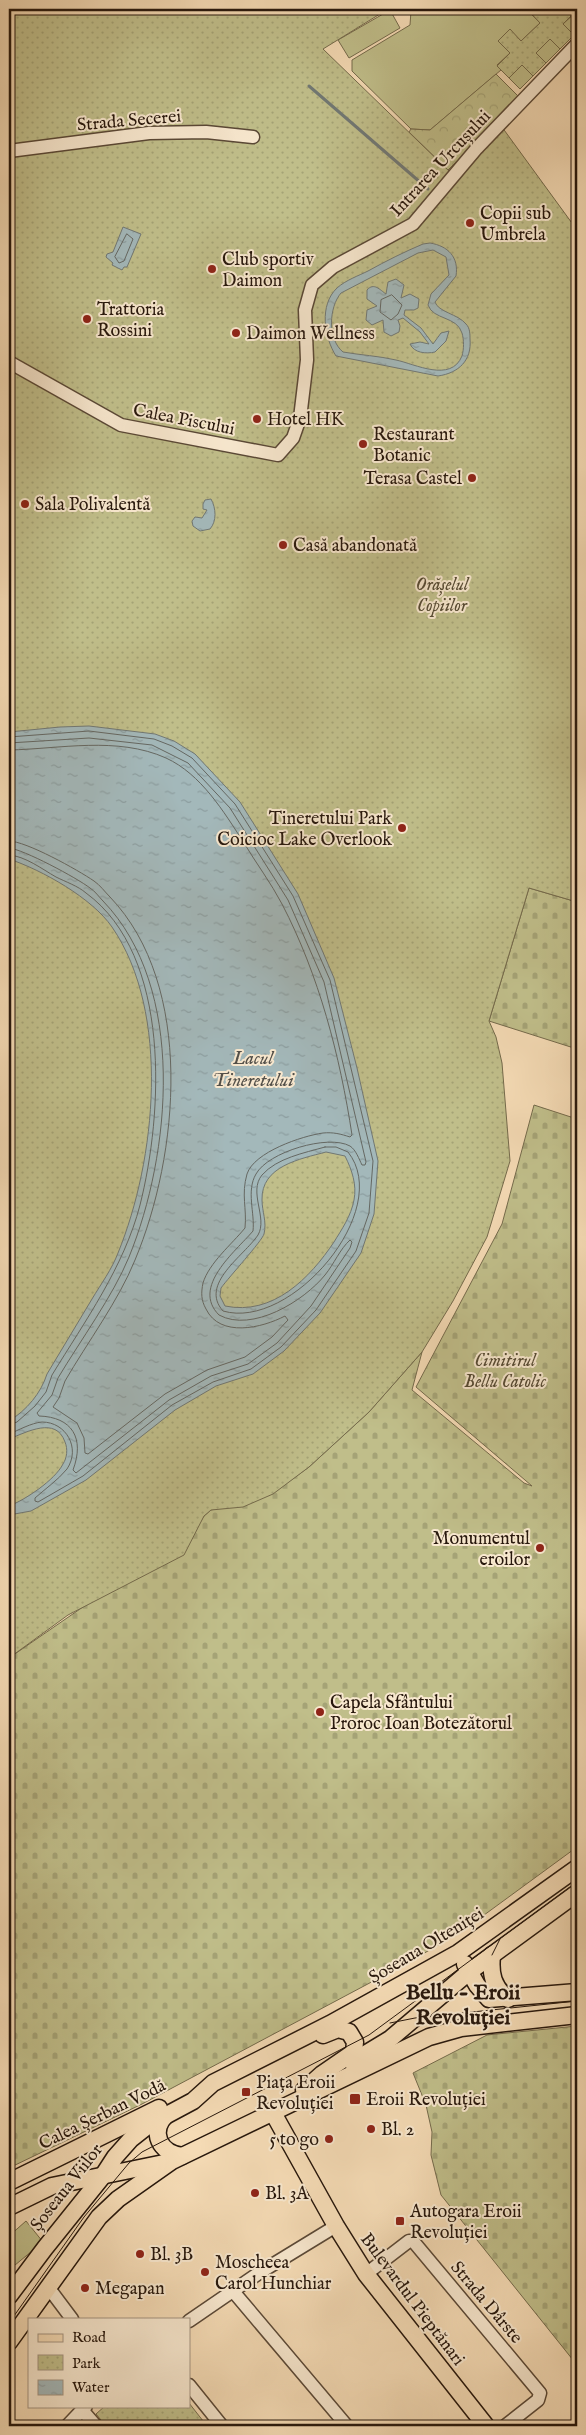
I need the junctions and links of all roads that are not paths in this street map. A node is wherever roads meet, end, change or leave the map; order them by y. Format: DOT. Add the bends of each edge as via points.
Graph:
graph roads {
  1 [pos="577,44"];
  2 [pos="253,137"];
  3 [pos="9,150"];
  4 [pos="9,362"];
  5 [pos="278,455"];
  6 [pos="577,1868"];
  7 [pos="577,1893"];
  8 [pos="458,1953"];
  9 [pos="492,1955"];
  10 [pos="470,1972"];
  11 [pos="577,1992"];
  12 [pos="508,1999"];
  13 [pos="577,2015"];
  14 [pos="288,2046"];
  15 [pos="213,2083"];
  16 [pos="289,2103"];
  17 [pos="272,2111"];
  18 [pos="166,2114"];
  19 [pos="177,2159"];
  20 [pos="102,2177"];
  21 [pos="9,2182"];
  22 [pos="9,2207"];
  23 [pos="336,2226"];
  24 [pos="366,2274"];
  25 [pos="48,2287"];
  26 [pos="232,2290"];
  27 [pos="9,2296"];
  28 [pos="71,2318"];
  29 [pos="190,2320"];
  30 [pos="9,2342"];
  31 [pos="190,2386"];
  32 [pos="84,2408"];
  33 [pos="67,2426"];
  34 [pos="96,2426"];
  35 [pos="222,2426"];
  36 [pos="346,2426"];
  37 [pos="486,2426"];
  38 [pos="505,2426"];
  1 -- 5 [label="street, Intrarea Urcușului" via="477,148 412,224 333,267 312,285 305,310 307,360 300,418 293,438"];
  2 -- 3 [label="street, Strada Secerei" via="206,132 149,133"];
  4 -- 5 [label="street, Calea Piscului" via="121,425"];
  6 -- 8 [label="main road, Șoseaua Olteniței"];
  7 -- 9 [label="main road"];
  8 -- 10 [label="main road"];
  8 -- 14 [label="main road, Șoseaua Olteniței"];
  9 -- 10 [label="main road"];
  9 -- 12 [label="main road" via="495,1984"];
  10 -- 12 [label="main road" via="486,1997"];
  10 -- 16 [label="main road" via="390,2039"];
  11 -- 12 [label="main road"];
  13 -- 16 [label="main road" via="448,2031 410,2045"];
  14 -- 15 [label="main road"];
  14 -- 16 [label="main road" via="298,2046 338,2029 349,2032 355,2046 348,2058 322,2074"];
  15 -- 18 [label="main road" via="193,2101"];
  15 -- 21 [label="main road, Calea Șerban Vodă"];
  16 -- 17 [label="main road"];
  17 -- 19 [label="main road"];
  17 -- 23 [label="main road, Bulevardul Pieptănari"];
  18 -- 19 [label="main road" via="158,2124 157,2138"];
  18 -- 20 [label="main road, Șoseaua Viilor" via="131,2139"];
  19 -- 20 [label="main road"];
  19 -- 25 [label="main road" via="106,2210"];
  20 -- 22 [label="main road" via="52,2186"];
  20 -- 27 [label="main road, Șoseaua Viilor"];
  23 -- 24 [label="main road, Bulevardul Pieptănari"];
  23 -- 26 [label="street"];
  24 -- 37 [label="main road, Bulevardul Pieptănari"];
  24 -- 38 [label="street, Strada Dârste" via="409,2240 413,2241 540,2393 539,2399"];
  25 -- 28 [label="street"];
  25 -- 30 [label="main road"];
  26 -- 29 [label="street"];
  26 -- 36 [label="street"];
  31 -- 35 [label="street"];
  32 -- 33 [label="street"];
  32 -- 34 [label="street"];
}
